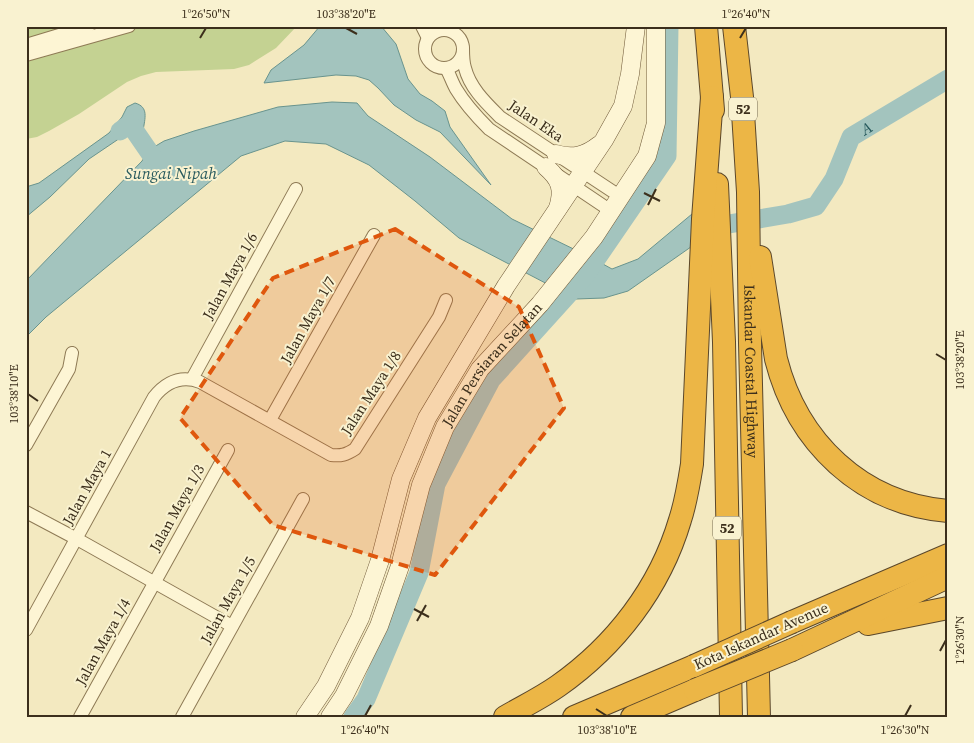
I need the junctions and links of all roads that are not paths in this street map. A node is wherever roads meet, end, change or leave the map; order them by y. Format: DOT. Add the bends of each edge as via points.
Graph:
graph roads {
  1 [pos="89,26"];
  2 [pos="129,26"];
  3 [pos="422,26"];
  4 [pos="636,26"];
  5 [pos="656,26"];
  6 [pos="706,26"];
  7 [pos="734,26"];
  8 [pos="447,28"];
  9 [pos="428,38"];
  10 [pos="26,45"];
  11 [pos="463,48"];
  12 [pos="26,55"];
  13 [pos="446,68"];
  14 [pos="656,73"];
  15 [pos="630,74"];
  16 [pos="712,97"];
  17 [pos="604,140"];
  18 [pos="551,160"];
  19 [pos="579,179"];
  20 [pos="296,189"];
  21 [pos="748,192"];
  22 [pos="616,204"];
  23 [pos="554,216"];
  24 [pos="374,235"];
  25 [pos="446,300"];
  26 [pos="72,353"];
  27 [pos="192,379"];
  28 [pos="270,420"];
  29 [pos="26,445"];
  30 [pos="228,450"];
  31 [pos="303,499"];
  32 [pos="948,511"];
  33 [pos="26,512"];
  34 [pos="77,538"];
  35 [pos="948,555"];
  36 [pos="948,578"];
  37 [pos="155,582"];
  38 [pos="948,608"];
  39 [pos="232,626"];
  40 [pos="26,630"];
  41 [pos="836,630"];
  42 [pos="760,711"];
  43 [pos="730,716"];
  44 [pos="80,717"];
  45 [pos="182,717"];
  46 [pos="305,717"];
  47 [pos="330,717"];
  48 [pos="504,717"];
  49 [pos="574,717"];
  50 [pos="632,717"];
  1 -- 10 [label="street"];
  2 -- 12 [label="street"];
  3 -- 9 [label="street, Jalan Eka"];
  4 -- 15 [label="street, Jalan Persiaran Selatan"];
  5 -- 14 [label="street, Jalan Persiaran Selatan"];
  6 -- 16 [label="highway, Iskandar Coastal Highway / 52"];
  7 -- 21 [label="highway, Iskandar Coastal Highway / 52"];
  8 -- 9 [label="street"];
  8 -- 11 [label="street" via="459,37"];
  9 -- 13 [label="street, Jalan Eka" via="425,49 428,59 436,66"];
  11 -- 13 [label="street" via="458,61"];
  11 -- 18 [label="street, Jalan Eka" via="468,78 487,105"];
  13 -- 18 [label="street, Jalan Eka" via="464,100 489,128"];
  14 -- 15 [label="street"];
  14 -- 22 [label="street, Jalan Persiaran Selatan" via="656,123 647,156"];
  15 -- 17 [label="street, Jalan Persiaran Selatan" via="623,106"];
  16 -- 43 [label="highway, Iskandar Coastal Highway / 52" via="724,342"];
  16 -- 48 [label="highway" via="692,464 672,545 655,580 616,636 564,682"];
  17 -- 18 [label="street" via="584,155"];
  17 -- 19 [label="street, Jalan Persiaran Selatan"];
  18 -- 19 [label="street, Jalan Eka"];
  18 -- 23 [label="street" via="561,192"];
  19 -- 22 [label="street, Jalan Eka"];
  19 -- 23 [label="street, Jalan Persiaran Selatan"];
  20 -- 27 [label="street, Jalan Maya 1/6"];
  21 -- 32 [label="highway" via="776,359 787,395 798,416 826,454 866,485 908,504"];
  21 -- 42 [label="highway, Iskandar Coastal Highway / 52"];
  22 -- 47 [label="street, Jalan Persiaran Selatan" via="540,304 480,369 445,427 421,485 400,566 379,626"];
  23 -- 46 [label="street, Jalan Persiaran Selatan" via="506,286 427,418 401,479 380,560 360,618 326,686"];
  24 -- 28 [label="street, Jalan Maya 1/7"];
  25 -- 28 [label="street, Jalan Maya 1/8" via="439,317 355,449 348,454 331,455"];
  26 -- 29 [label="street" via="69,369"];
  27 -- 28 [label="street, Jalan Maya 1/8"];
  27 -- 34 [label="street, Jalan Maya 1" via="171,383 154,397"];
  30 -- 37 [label="street, Jalan Maya 1/3"];
  31 -- 39 [label="street, Jalan Maya 1/5"];
  33 -- 34 [label="street"];
  34 -- 37 [label="street"];
  34 -- 40 [label="street, Jalan Maya 1"];
  35 -- 49 [label="highway, Kota Iskandar Avenue, bridge"];
  36 -- 41 [label="highway, Kota Iskandar Avenue"];
  37 -- 39 [label="street"];
  37 -- 44 [label="street, Jalan Maya 1/4"];
  38 -- 41 [label="highway"];
  39 -- 45 [label="street, Jalan Maya 1/5"];
  41 -- 50 [label="highway, Kota Iskandar Avenue, bridge"];
}
